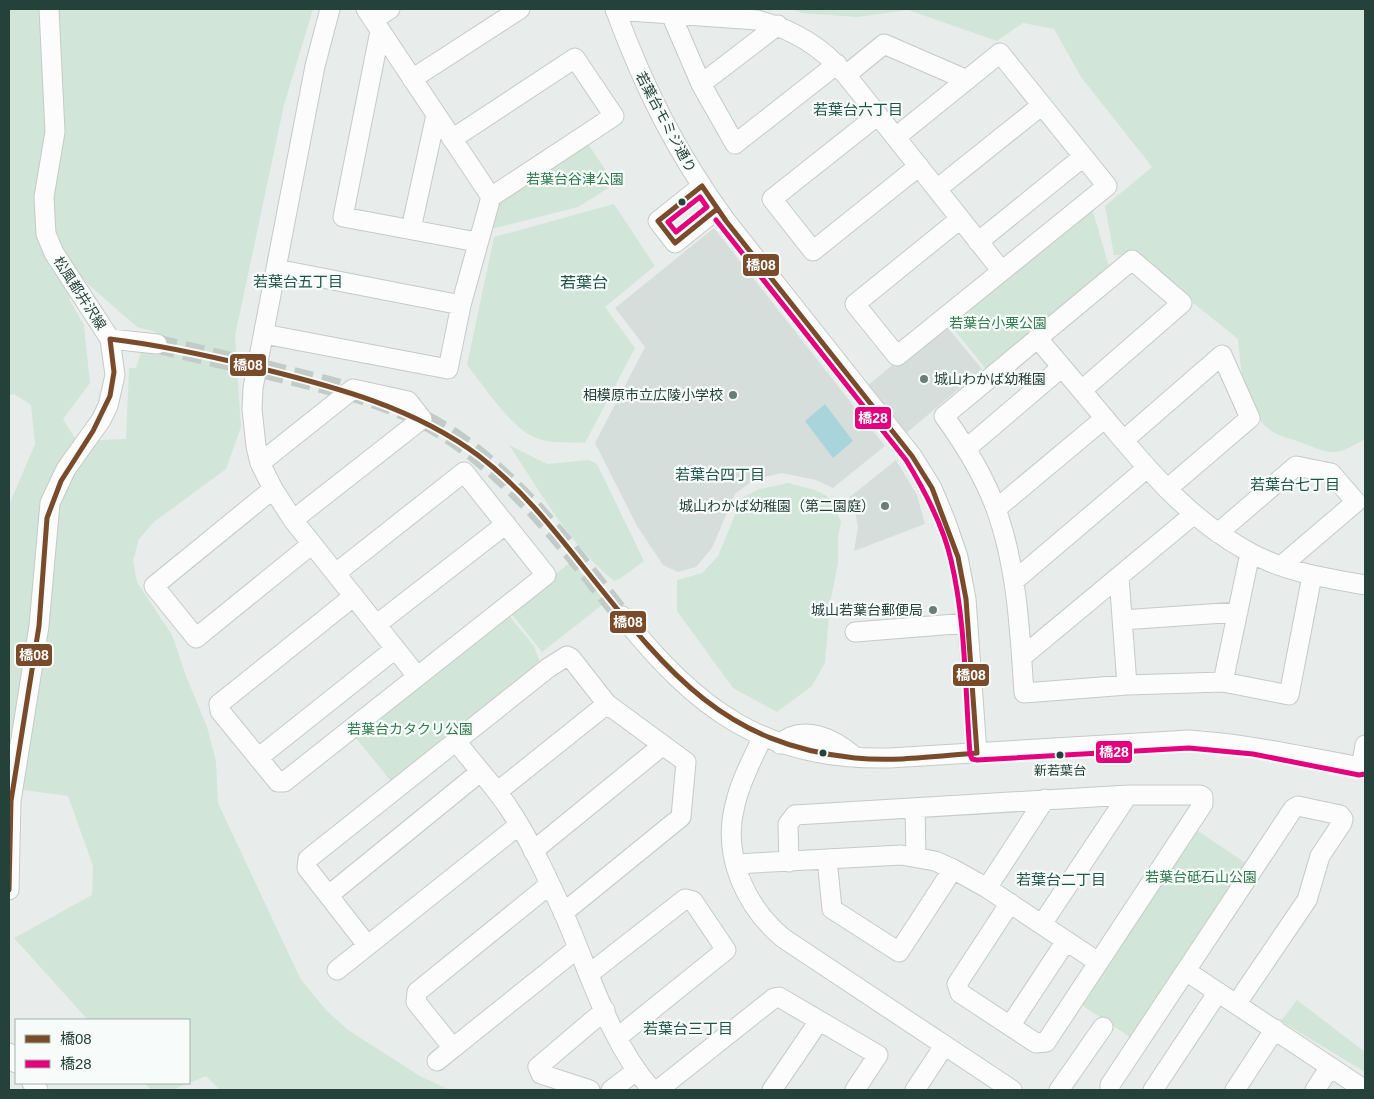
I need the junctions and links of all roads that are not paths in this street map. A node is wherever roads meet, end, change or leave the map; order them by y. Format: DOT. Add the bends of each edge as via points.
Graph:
graph roads {
  1 [pos="50,9"];
  2 [pos="330,9"];
  3 [pos="390,9"];
  4 [pos="520,9"];
  5 [pos="615,9"];
  6 [pos="670,12"];
  7 [pos="373,20"];
  8 [pos="778,25"];
  9 [pos="841,70"];
  10 [pos="412,79"];
  11 [pos="967,80"];
  12 [pos="701,84"];
  13 [pos="1042,105"];
  14 [pos="436,115"];
  15 [pos="878,115"];
  16 [pos="896,137"];
  17 [pos="452,139"];
  18 [pos="1084,157"];
  19 [pos="919,166"];
  20 [pos="702,186"];
  21 [pos="937,189"];
  22 [pos="490,196"];
  23 [pos="717,209"];
  24 [pos="960,219"];
  25 [pos="412,229"];
  26 [pos="477,242"];
  27 [pos="978,242"];
  28 [pos="276,269"];
  29 [pos="1001,270"];
  30 [pos="461,305"];
  31 [pos="264,334"];
  32 [pos="1037,338"];
  33 [pos="110,339"];
  34 [pos="158,344"];
  35 [pos="1062,367"];
  36 [pos="1082,390"];
  37 [pos="1105,418"];
  38 [pos="1124,440"];
  39 [pos="967,448"];
  40 [pos="260,463"];
  41 [pos="1146,468"];
  42 [pos="1167,489"];
  43 [pos="273,490"];
  44 [pos="996,509"];
  45 [pos="1193,515"];
  46 [pos="293,520"];
  47 [pos="506,524"];
  48 [pos="1218,533"];
  49 [pos="312,544"];
  50 [pos="1250,553"];
  51 [pos="1281,566"];
  52 [pos="336,573"];
  53 [pos="1312,576"];
  54 [pos="1119,577"];
  55 [pos="1014,580"];
  56 [pos="1365,585"];
  57 [pos="354,596"];
  58 [pos="1238,612"];
  59 [pos="622,616"];
  60 [pos="1122,620"];
  61 [pos="968,622"];
  62 [pos="376,625"];
  63 [pos="855,632"];
  64 [pos="395,649"];
  65 [pos="1022,657"];
  66 [pos="417,676"];
  67 [pos="1223,682"];
  68 [pos="1127,685"];
  69 [pos="607,704"];
  70 [pos="762,738"];
  71 [pos="456,741"];
  72 [pos="663,745"];
  73 [pos="1365,745"];
  74 [pos="978,753"];
  75 [pos="258,758"];
  76 [pos="1363,768"];
  77 [pos="480,772"];
  78 [pos="497,792"];
  79 [pos="1128,795"];
  80 [pos="1045,799"];
  81 [pos="915,808"];
  82 [pos="519,825"];
  83 [pos="533,851"];
  84 [pos="916,857"];
  85 [pos="827,859"];
  86 [pos="789,862"];
  87 [pos="735,864"];
  88 [pos="953,869"];
  89 [pos="549,885"];
  90 [pos="987,888"];
  91 [pos="9,890"];
  92 [pos="329,895"];
  93 [pos="1010,903"];
  94 [pos="563,913"];
  95 [pos="1042,924"];
  96 [pos="1066,941"];
  97 [pos="368,945"];
  98 [pos="578,948"];
  99 [pos="1098,962"];
  100 [pos="337,970"];
  101 [pos="1186,971"];
  102 [pos="590,974"];
  103 [pos="1218,992"];
  104 [pos="1237,1004"];
  105 [pos="605,1010"];
  106 [pos="819,1021"];
  107 [pos="1010,1026"];
  108 [pos="1102,1027"];
  109 [pos="1275,1029"];
  110 [pos="618,1037"];
  111 [pos="944,1046"];
  112 [pos="453,1048"];
  113 [pos="437,1061"];
  114 [pos="1330,1067"];
  115 [pos="636,1071"];
  116 [pos="920,1089"];
  117 [pos="590,1090"];
  118 [pos="611,1090"];
  119 [pos="652,1090"];
  120 [pos="658,1090"];
  121 [pos="772,1090"];
  122 [pos="855,1090"];
  123 [pos="1012,1090"];
  124 [pos="1059,1090"];
  125 [pos="1110,1090"];
  126 [pos="1153,1090"];
  127 [pos="1235,1090"];
  128 [pos="1315,1090"];
  129 [pos="1365,1090"];
  1 -- 33 [label="street, 松風都井沢線" via="55,132 44,197 46,234 54,253"];
  2 -- 28 [label="street" via="315,66"];
  3 -- 7 [label="street"];
  4 -- 10 [label="street"];
  5 -- 6 [label="street"];
  5 -- 20 [label="street, 若葉台モミジ通り" via="650,97"];
  6 -- 8 [label="street"];
  6 -- 12 [label="street"];
  7 -- 10 [label="street"];
  7 -- 25 [label="street" via="343,217"];
  8 -- 9 [label="street" via="808,40"];
  8 -- 12 [label="street"];
  9 -- 11 [label="street" via="884,44"];
  9 -- 12 [label="street" via="735,144"];
  9 -- 15 [label="street"];
  10 -- 14 [label="street"];
  11 -- 13 [label="street" via="1000,53"];
  11 -- 16 [label="street"];
  13 -- 18 [label="street"];
  13 -- 21 [label="street"];
  14 -- 17 [label="street"];
  14 -- 25 [label="street"];
  15 -- 16 [label="street"];
  15 -- 19 [label="street" via="772,199 807,243 813,250"];
  16 -- 19 [label="street"];
  17 -- 22 [label="street"];
  17 -- 22 [label="street" via="575,58 600,94 614,116"];
  18 -- 27 [label="street"];
  18 -- 29 [label="street" via="1107,186"];
  19 -- 21 [label="street"];
  20 -- 23 [label="street, 若葉台モミジ通り"];
  20 -- 23 [label="street" via="658,221 675,243"];
  21 -- 24 [label="street"];
  22 -- 26 [label="street"];
  23 -- 61 [label="street, 若葉台モミジ通り" via="912,456 932,488 958,557"];
  24 -- 27 [label="street"];
  24 -- 29 [label="street" via="855,304 897,356"];
  25 -- 26 [label="street"];
  26 -- 30 [label="street"];
  27 -- 29 [label="street"];
  28 -- 30 [label="street"];
  28 -- 31 [label="street"];
  30 -- 31 [label="street" via="448,369"];
  31 -- 40 [label="street" via="252,409"];
  32 -- 35 [label="street"];
  32 -- 36 [label="street" via="1132,260 1182,303"];
  32 -- 39 [label="street" via="944,416"];
  33 -- 34 [label="street"];
  33 -- 91 [label="street, 松風都井沢線" via="114,375 108,406 66,470 50,503 47,518 39,626 11,801"];
  35 -- 36 [label="street"];
  35 -- 39 [label="street"];
  36 -- 37 [label="street"];
  37 -- 38 [label="street"];
  37 -- 44 [label="street"];
  38 -- 41 [label="street"];
  38 -- 42 [label="street" via="1222,355 1250,418"];
  39 -- 44 [label="street"];
  40 -- 43 [label="street"];
  40 -- 46 [label="street" via="353,389 408,401 422,419"];
  41 -- 42 [label="street"];
  41 -- 55 [label="street"];
  42 -- 45 [label="street"];
  43 -- 46 [label="street"];
  43 -- 49 [label="street" via="154,586 196,638"];
  44 -- 55 [label="street"];
  45 -- 48 [label="street"];
  45 -- 54 [label="street"];
  46 -- 49 [label="street"];
  47 -- 52 [label="street" via="464,472"];
  47 -- 62 [label="street"];
  47 -- 66 [label="street" via="546,575"];
  48 -- 50 [label="street"];
  48 -- 51 [label="street" via="1296,466 1331,473 1356,502"];
  49 -- 52 [label="street"];
  50 -- 51 [label="street"];
  50 -- 58 [label="street"];
  51 -- 53 [label="street"];
  52 -- 57 [label="street"];
  53 -- 56 [label="street"];
  53 -- 67 [label="street" via="1289,695"];
  54 -- 60 [label="street"];
  54 -- 65 [label="street"];
  55 -- 65 [label="street"];
  57 -- 62 [label="street"];
  57 -- 75 [label="street" via="221,702 220,711"];
  58 -- 60 [label="street"];
  58 -- 67 [label="street"];
  59 -- 70 [label="street" via="658,660 688,689"];
  60 -- 68 [label="street"];
  61 -- 63 [label="street"];
  61 -- 74 [label="street, 若葉台モミジ通り"];
  62 -- 64 [label="street"];
  64 -- 66 [label="street"];
  64 -- 75 [label="street"];
  65 -- 68 [label="street" via="1024,693"];
  66 -- 75 [label="street" via="284,782 276,780"];
  67 -- 68 [label="street"];
  69 -- 71 [label="street" via="571,658 562,657"];
  69 -- 72 [label="street"];
  69 -- 78 [label="street"];
  70 -- 74 [label="street" via="780,744 791,735 814,735 836,743 857,758"];
  70 -- 87 [label="street" via="735,805 732,834"];
  71 -- 77 [label="street"];
  71 -- 92 [label="street" via="308,859 307,868"];
  72 -- 83 [label="street"];
  72 -- 94 [label="street" via="686,762 680,817"];
  73 -- 76 [label="street"];
  74 -- 76 [label="street" via="1189,740 1230,743"];
  77 -- 78 [label="street"];
  77 -- 92 [label="street"];
  78 -- 82 [label="street"];
  79 -- 80 [label="street"];
  79 -- 95 [label="street"];
  79 -- 99 [label="street" via="1200,795 1204,801"];
  80 -- 81 [label="street"];
  80 -- 90 [label="street"];
  81 -- 84 [label="street"];
  81 -- 86 [label="street" via="795,816 788,824"];
  82 -- 83 [label="street"];
  82 -- 97 [label="street"];
  83 -- 89 [label="street"];
  84 -- 85 [label="street" via="886,855"];
  84 -- 88 [label="street"];
  85 -- 86 [label="street"];
  85 -- 88 [label="street" via="832,909 899,952"];
  86 -- 87 [label="street"];
  87 -- 111 [label="street" via="752,905 773,930"];
  88 -- 90 [label="street"];
  89 -- 94 [label="street"];
  89 -- 112 [label="street" via="416,992 416,1002"];
  90 -- 93 [label="street"];
  92 -- 97 [label="street"];
  93 -- 95 [label="street"];
  93 -- 107 [label="street" via="957,984 960,994"];
  94 -- 98 [label="street"];
  95 -- 96 [label="street"];
  96 -- 99 [label="street"];
  96 -- 107 [label="street"];
  97 -- 100 [label="street"];
  98 -- 102 [label="street"];
  98 -- 112 [label="street"];
  99 -- 107 [label="street" via="1046,1042 1036,1043"];
  101 -- 103 [label="street"];
  101 -- 104 [label="street" via="1293,809 1298,806 1340,815 1342,823 1320,856 1307,900"];
  101 -- 125 [label="street" via="1110,1085"];
  102 -- 105 [label="street"];
  102 -- 110 [label="street" via="685,899 693,901 726,950"];
  103 -- 104 [label="street"];
  103 -- 126 [label="street"];
  104 -- 109 [label="street"];
  105 -- 110 [label="street"];
  105 -- 117 [label="street" via="538,1067 541,1074"];
  106 -- 120 [label="street" via="786,1000 774,998"];
  106 -- 121 [label="street"];
  106 -- 122 [label="street" via="878,1056"];
  108 -- 124 [label="street"];
  109 -- 114 [label="street"];
  109 -- 127 [label="street"];
  110 -- 115 [label="street"];
  111 -- 116 [label="street"];
  111 -- 123 [label="street"];
  112 -- 113 [label="street"];
  114 -- 128 [label="street"];
  114 -- 129 [label="street"];
  115 -- 118 [label="street"];
  115 -- 119 [label="street"];
}
